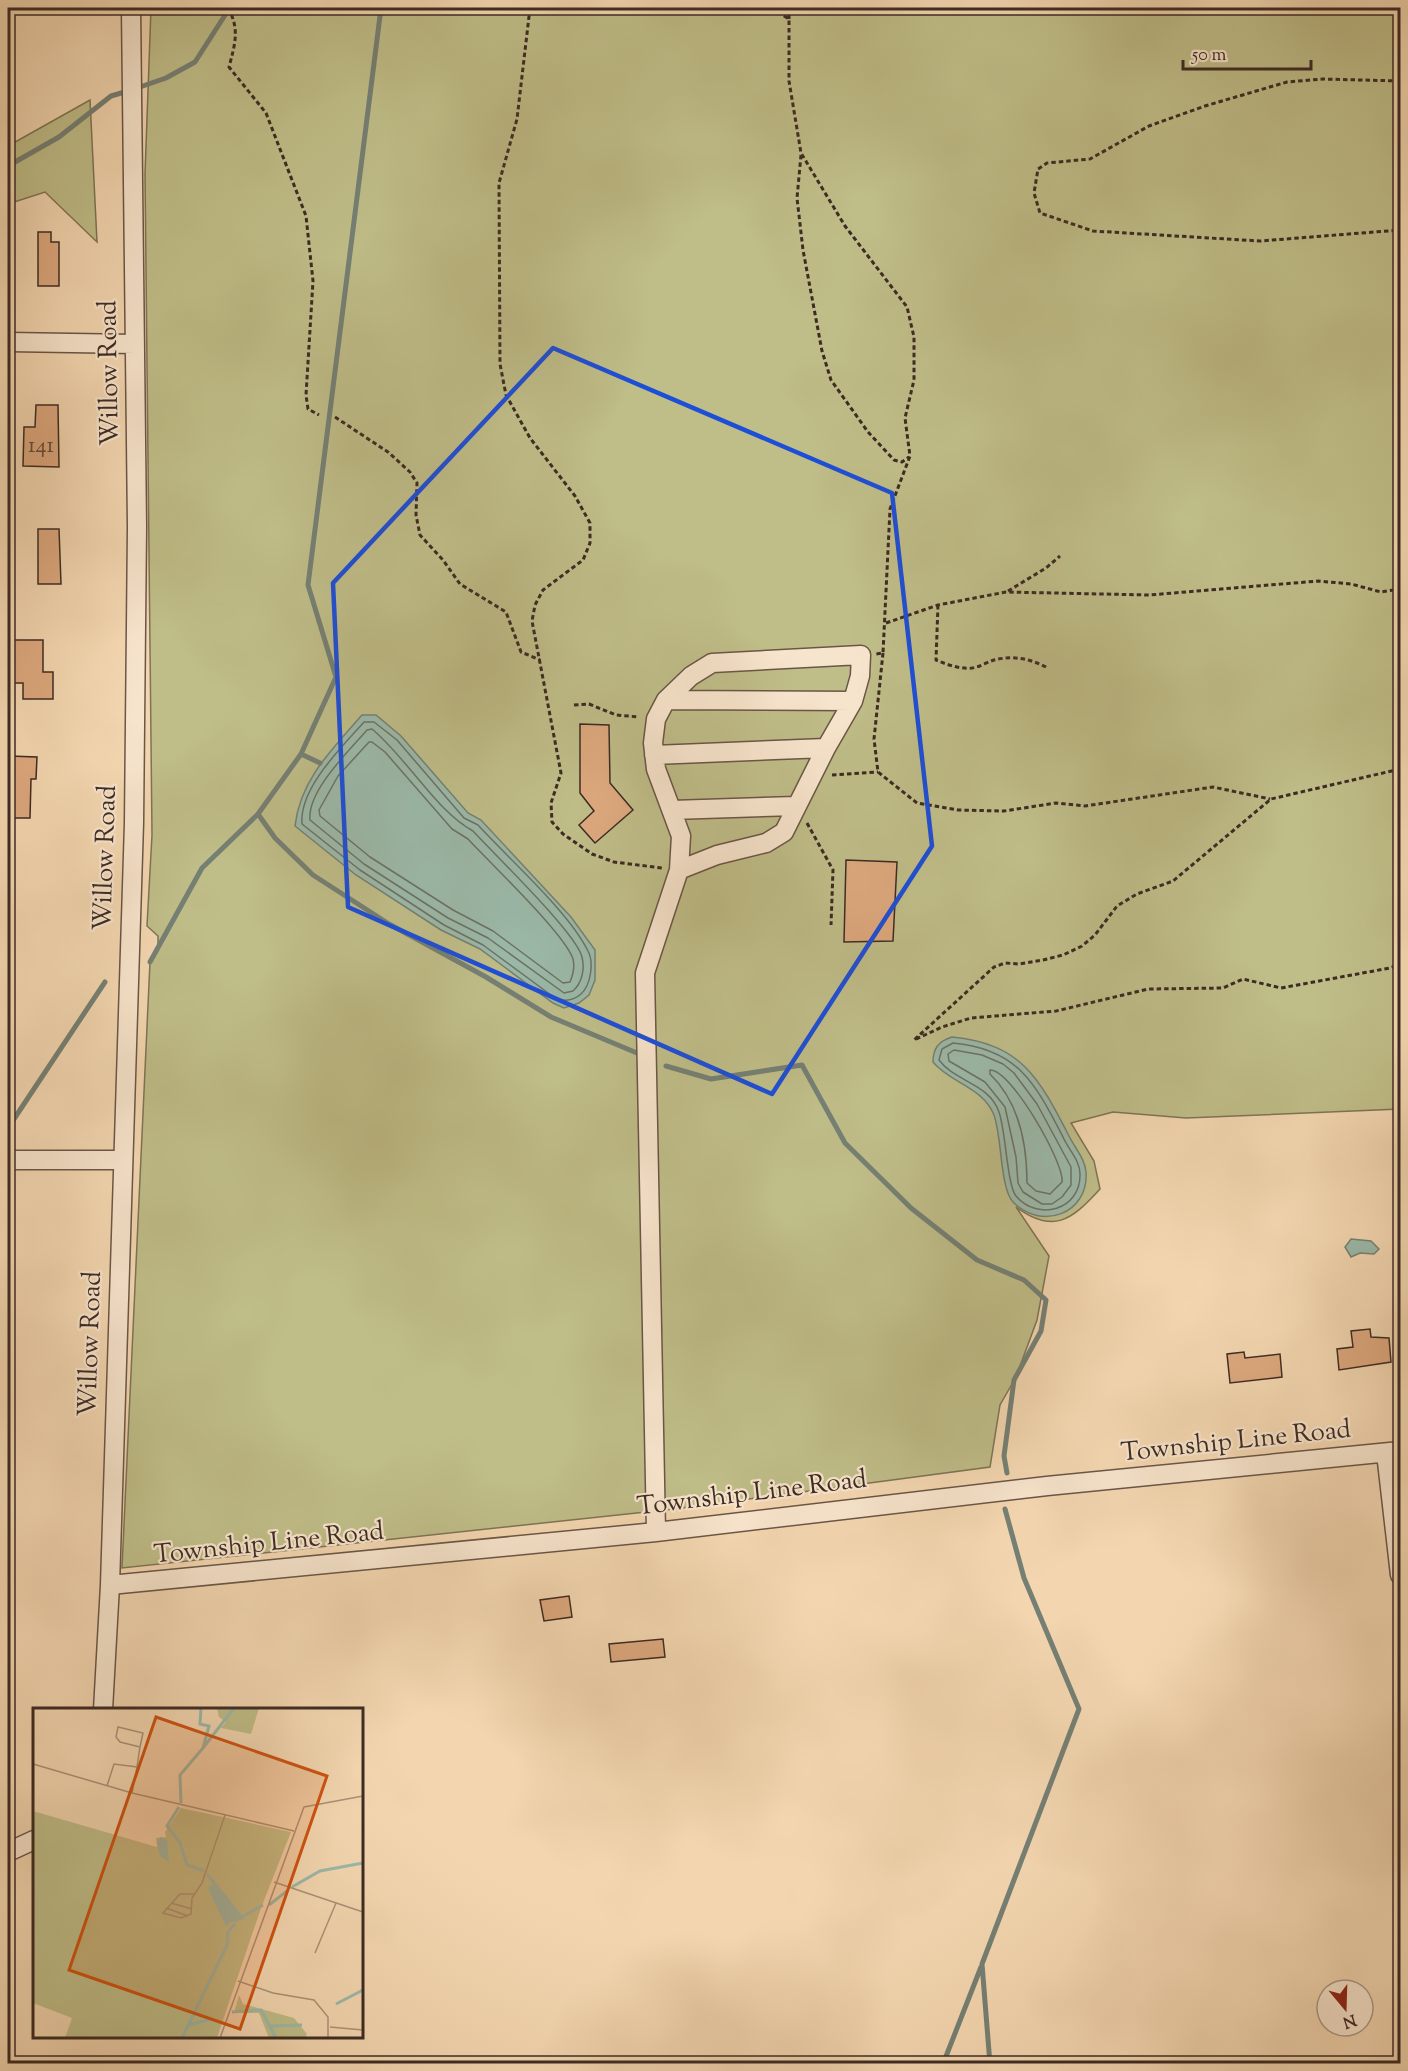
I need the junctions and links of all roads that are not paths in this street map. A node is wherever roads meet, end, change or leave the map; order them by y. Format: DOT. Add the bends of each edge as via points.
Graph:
graph roads {
  1 [pos="131,8"];
  2 [pos="8,342"];
  3 [pos="135,344"];
  4 [pos="666,700"];
  5 [pos="853,701"];
  6 [pos="826,748"];
  7 [pos="654,755"];
  8 [pos="796,806"];
  9 [pos="672,810"];
  10 [pos="679,870"];
  11 [pos="8,1160"];
  12 [pos="121,1160"];
  13 [pos="1393,1452"];
  14 [pos="656,1532"];
  15 [pos="1401,1575"];
  16 [pos="110,1585"];
  17 [pos="103,1708"];
  18 [pos="33,1840"];
  19 [pos="8,1852"];
  1 -- 3 [label="street, Willow Road"];
  2 -- 3 [label="street"];
  3 -- 12 [label="street, Willow Road" via="134,824"];
  4 -- 5 [label="street"];
  4 -- 5 [label="street" via="691,676 712,663 861,655"];
  4 -- 7 [label="street" via="656,719"];
  5 -- 6 [label="street"];
  6 -- 7 [label="street"];
  6 -- 8 [label="street"];
  7 -- 9 [label="street"];
  8 -- 9 [label="street"];
  8 -- 10 [label="street" via="784,832 766,843 717,855"];
  9 -- 10 [label="street" via="681,836"];
  10 -- 14 [label="street" via="645,973"];
  11 -- 12 [label="street"];
  12 -- 16 [label="street, Willow Road"];
  13 -- 14 [label="street, Township Line Road" via="1036,1487"];
  13 -- 15 [label="street"];
  14 -- 16 [label="street, Township Line Road"];
  16 -- 17 [label="street, Willow Road"];
  18 -- 19 [label="street"];
}
